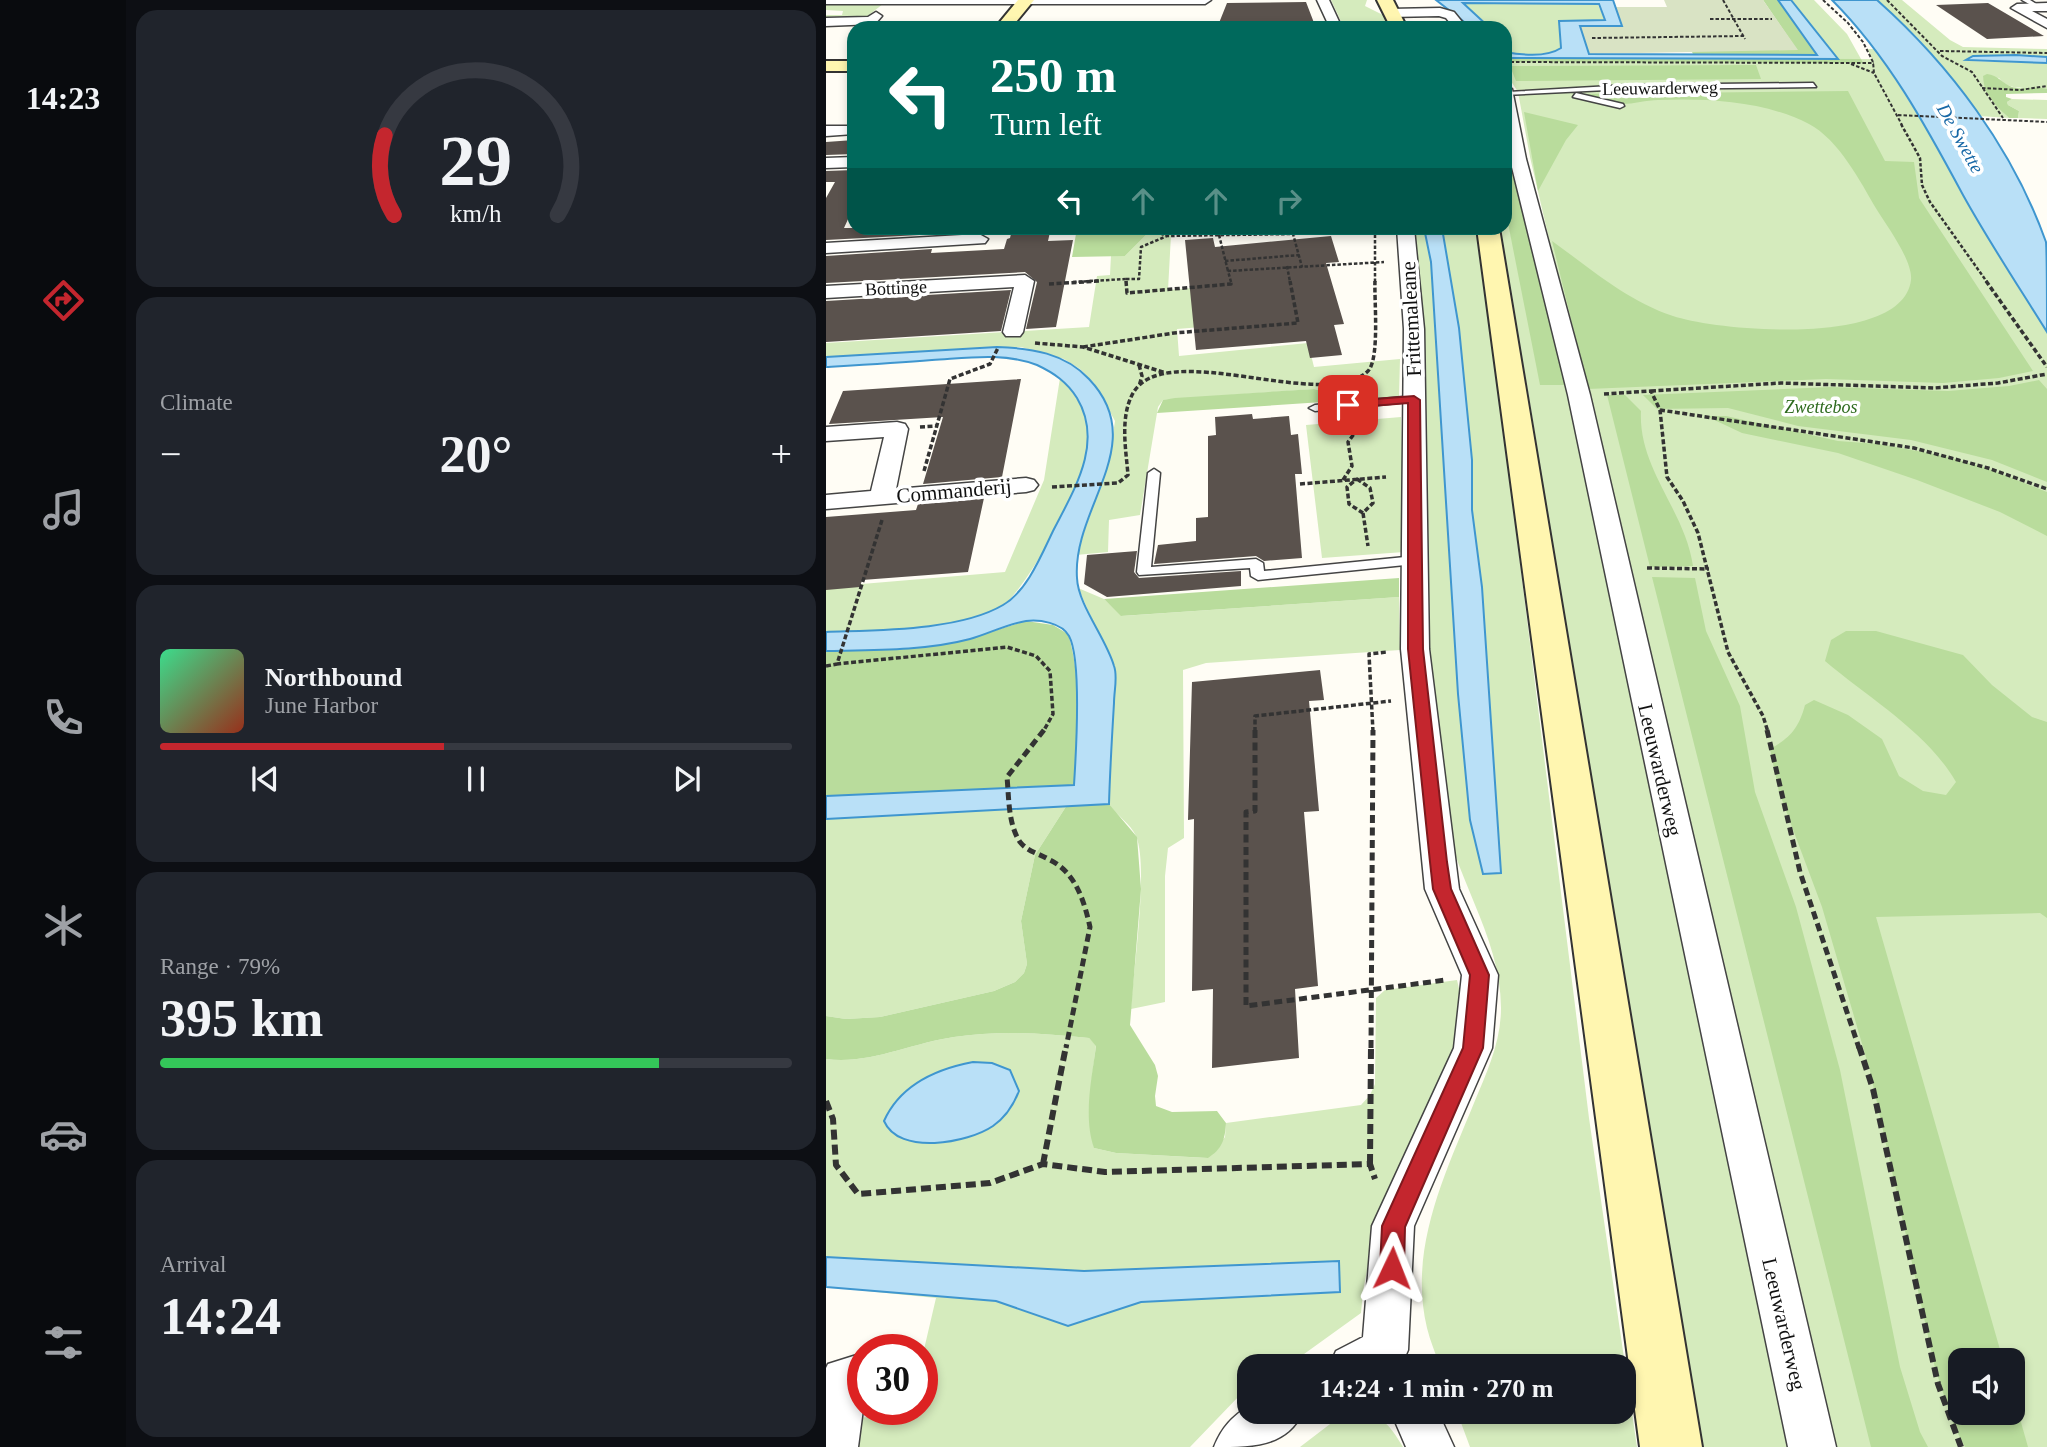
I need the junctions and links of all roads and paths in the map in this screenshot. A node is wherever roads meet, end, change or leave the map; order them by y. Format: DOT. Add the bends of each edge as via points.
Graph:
graph roads {
  1 [pos="826,0"];
  2 [pos="1025,0"];
  3 [pos="1205,0"];
  4 [pos="1323,0"];
  5 [pos="1723,0"];
  6 [pos="1823,0"];
  7 [pos="1887,0"];
  8 [pos="2025,0"];
  9 [pos="892,1"];
  10 [pos="1431,6"];
  11 [pos="1388,7"];
  12 [pos="2043,7"];
  13 [pos="1710,19"];
  14 [pos="1734,19"];
  15 [pos="1772,19"];
  16 [pos="872,21"];
  17 [pos="1008,21"];
  18 [pos="1333,21"];
  19 [pos="1455,21"];
  20 [pos="826,22"];
  21 [pos="847,22"];
  22 [pos="2047,24"];
  23 [pos="1592,37"];
  24 [pos="1939,51"];
  25 [pos="2047,53"];
  26 [pos="1512,62"];
  27 [pos="1843,62"];
  28 [pos="1874,63"];
  29 [pos="826,66"];
  30 [pos="847,66"];
  31 [pos="1874,73"];
  32 [pos="1813,85"];
  33 [pos="2047,86"];
  34 [pos="1982,88"];
  35 [pos="1560,91"];
  36 [pos="1512,92"];
  37 [pos="1619,106"];
  38 [pos="1898,115"];
  39 [pos="2003,118"];
  40 [pos="2047,122"];
  41 [pos="1512,126"];
  42 [pos="847,130"];
  43 [pos="826,131"];
  44 [pos="847,160"];
  45 [pos="826,163"];
  46 [pos="960,235"];
  47 [pos="980,235"];
  48 [pos="1219,235"];
  49 [pos="1294,235"];
  50 [pos="1387,235"];
  51 [pos="1394,235"];
  52 [pos="1489,235"];
  53 [pos="1167,236"];
  54 [pos="826,248"];
  55 [pos="1299,255"];
  56 [pos="1225,261"];
  57 [pos="1410,262"];
  58 [pos="1376,263"];
  59 [pos="1287,266"];
  60 [pos="1302,267"];
  61 [pos="1228,271"];
  62 [pos="1126,279"];
  63 [pos="965,284"];
  64 [pos="1024,286"];
  65 [pos="826,292"];
  66 [pos="1013,332"];
  67 [pos="1031,342"];
  68 [pos="999,347"];
  69 [pos="1083,348"];
  70 [pos="1139,365"];
  71 [pos="2047,367"];
  72 [pos="1170,373"];
  73 [pos="2047,374"];
  74 [pos="1139,386"];
  75 [pos="1651,391"];
  76 [pos="1579,395"];
  77 [pos="1414,400"];
  78 [pos="1348,405"];
  79 [pos="1315,408"];
  80 [pos="1660,410"];
  81 [pos="830,434"];
  82 [pos="826,459"];
  83 [pos="1154,473"];
  84 [pos="1414,474"];
  85 [pos="1357,479"];
  86 [pos="1343,480"];
  87 [pos="1300,484"];
  88 [pos="1027,485"];
  89 [pos="1066,487"];
  90 [pos="2047,489"];
  91 [pos="919,493"];
  92 [pos="882,497"];
  93 [pos="826,502"];
  94 [pos="1363,513"];
  95 [pos="1415,560"];
  96 [pos="1370,565"];
  97 [pos="1615,568"];
  98 [pos="1709,569"];
  99 [pos="1415,649"];
  100 [pos="837,664"];
  101 [pos="826,666"];
  102 [pos="1420,698"];
  103 [pos="1373,703"];
  104 [pos="1479,975"];
  105 [pos="1371,990"];
  106 [pos="826,1101"];
  107 [pos="1042,1164"];
  108 [pos="1370,1164"];
  109 [pos="1393,1226"];
  110 [pos="1377,1354"];
  111 [pos="847,1379"];
  112 [pos="1263,1424"];
  113 [pos="1419,1424"];
  114 [pos="834,1447"];
  115 [pos="1238,1447"];
  116 [pos="1430,1447"];
  117 [pos="1671,1447"];
  118 [pos="1812,1447"];
  119 [pos="1961,1447"];
  1 -- 9 [label="street"];
  2 -- 3 [label="street"];
  2 -- 9 [label="street"];
  2 -- 17 [label="main road"];
  4 -- 18 [label="street"];
  5 -- 14 [label="path"];
  6 -- 28 [label="path" via="1857,34"];
  7 -- 24 [label="path"];
  8 -- 12 [label="lane"];
  9 -- 16 [label="street"];
  10 -- 11 [label="street"];
  10 -- 19 [label="street"];
  12 -- 22 [label="street" via="2017,8"];
  13 -- 14 [label="path"];
  14 -- 15 [label="path"];
  14 -- 23 [label="path" via="1745,38"];
  20 -- 21 [label="street"];
  24 -- 25 [label="path"];
  24 -- 34 [label="path" via="1972,72"];
  26 -- 27 [label="path"];
  27 -- 28 [label="path"];
  27 -- 31 [label="path"];
  28 -- 31 [label="path"];
  29 -- 30 [label="main road"];
  31 -- 38 [label="path"];
  32 -- 35 [label="lane, Leeuwarderweg"];
  33 -- 34 [label="path"];
  34 -- 39 [label="path"];
  35 -- 36 [label="lane, Leeuwarderweg"];
  35 -- 37 [label="lane"];
  38 -- 39 [label="path"];
  38 -- 71 [label="path" via="1920,158 1922,185 1930,202"];
  39 -- 40 [label="path"];
  41 -- 76 [label="street, Leeuwarderweg"];
  42 -- 43 [label="street"];
  44 -- 45 [label="street"];
  46 -- 54 [label="street"];
  47 -- 63 [label="street"];
  48 -- 53 [label="path"];
  48 -- 56 [label="path"];
  49 -- 55 [label="path"];
  50 -- 58 [label="path"];
  51 -- 57 [label="street, Frittemaleane"];
  52 -- 117 [label="main road"];
  53 -- 62 [label="path" via="1141,247 1139,279"];
  55 -- 56 [label="path"];
  55 -- 60 [label="path"];
  56 -- 61 [label="path"];
  57 -- 58 [label="path"];
  57 -- 77 [label="street, Frittemaleane"];
  58 -- 60 [label="path"];
  58 -- 72 [label="path" via="1374,356 1369,370 1356,380 1323,385 1234,374"];
  59 -- 60 [label="path"];
  59 -- 61 [label="path"];
  59 -- 69 [label="path" via="1298,323 1174,333"];
  61 -- 62 [label="path" via="1231,284 1140,292 1127,293"];
  62 -- 64 [label="path"];
  63 -- 64 [label="street, Bottinge" via="1025,281"];
  63 -- 65 [label="street, Bottinge"];
  64 -- 66 [label="street"];
  67 -- 69 [label="path"];
  68 -- 91 [label="path" via="990,364 950,379"];
  69 -- 70 [label="path"];
  70 -- 72 [label="path"];
  70 -- 74 [label="path"];
  72 -- 74 [label="path"];
  73 -- 75 [label="path" via="1934,388 1781,383"];
  74 -- 89 [label="path" via="1127,408 1128,475 1118,483"];
  75 -- 76 [label="path"];
  75 -- 80 [label="path"];
  76 -- 97 [label="street, Leeuwarderweg"];
  77 -- 78 [label="lane"];
  77 -- 84 [label="street, Frittemaleane"];
  78 -- 79 [label="lane"];
  78 -- 86 [label="path" via="1354,434 1348,442 1352,467"];
  80 -- 90 [label="path" via="1913,449"];
  80 -- 98 [label="path" via="1667,477 1698,533"];
  81 -- 82 [label="street, Commanderij"];
  81 -- 92 [label="street, Commanderij" via="897,429"];
  83 -- 96 [label="lane" via="1144,572 1256,563 1258,576"];
  84 -- 85 [label="path"];
  84 -- 95 [label="street, Frittemaleane"];
  85 -- 86 [label="path"];
  85 -- 94 [label="path" via="1370,488 1373,503"];
  85 -- 94 [label="path" via="1347,487 1349,504"];
  86 -- 87 [label="path"];
  88 -- 91 [label="street, Commanderij"];
  91 -- 92 [label="street, Commanderij"];
  92 -- 93 [label="street, Commanderij"];
  92 -- 100 [label="path, Commanderij" via="887,501"];
  94 -- 96 [label="path"];
  95 -- 96 [label="lane"];
  95 -- 99 [label="street, Frittemaleane"];
  97 -- 98 [label="path"];
  97 -- 118 [label="street, Leeuwarderweg"];
  98 -- 119 [label="path" via="1728,652 1763,716 1774,750 1800,872 1873,1089 1938,1384"];
  99 -- 102 [label="street, Frittemaleane"];
  99 -- 103 [label="path" via="1369,654"];
  100 -- 101 [label="path"];
  100 -- 107 [label="path" via="1007,647 1036,656 1050,671 1053,714 1007,777 1010,820 1026,848 1054,861 1074,882 1086,903 1090,928"];
  102 -- 103 [label="path"];
  102 -- 104 [label="street, Frittemaleane" via="1442,889"];
  103 -- 105 [label="path"];
  103 -- 105 [label="path" via="1255,716 1255,811 1246,811 1246,1006"];
  104 -- 105 [label="path"];
  104 -- 109 [label="street, Frittemaleane" via="1473,1048"];
  105 -- 108 [label="path"];
  106 -- 107 [label="path" via="833,1119 836,1165 858,1194 990,1183"];
  107 -- 108 [label="path" via="1105,1172"];
  108 -- 109 [label="path"];
  109 -- 110 [label="street, Frittemaleane"];
  111 -- 114 [label="street"];
  112 -- 115 [label="street"];
  113 -- 116 [label="street"];
}
